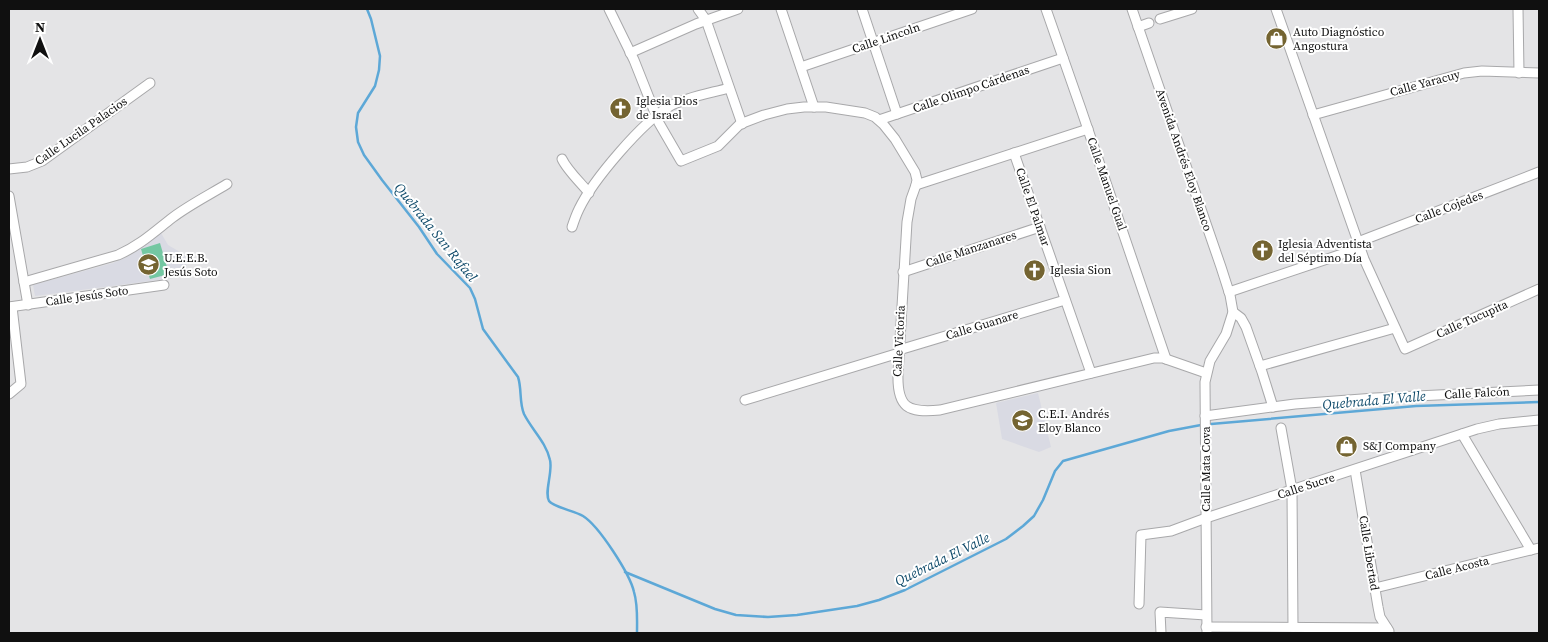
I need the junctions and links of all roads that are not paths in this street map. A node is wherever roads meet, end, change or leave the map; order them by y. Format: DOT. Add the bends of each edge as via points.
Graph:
graph roads {
  1 [pos="609,9"];
  2 [pos="698,9"];
  3 [pos="738,9"];
  4 [pos="781,9"];
  5 [pos="862,9"];
  6 [pos="972,9"];
  7 [pos="1046,9"];
  8 [pos="1132,9"];
  9 [pos="1192,9"];
  10 [pos="1276,9"];
  11 [pos="1518,9"];
  12 [pos="1160,19"];
  13 [pos="706,20"];
  14 [pos="1150,23"];
  15 [pos="1138,27"];
  16 [pos="873,42"];
  17 [pos="630,53"];
  18 [pos="1063,58"];
  19 [pos="800,67"];
  20 [pos="1519,73"];
  21 [pos="1539,74"];
  22 [pos="150,83"];
  23 [pos="729,88"];
  24 [pos="814,107"];
  25 [pos="897,114"];
  26 [pos="1313,114"];
  27 [pos="657,117"];
  28 [pos="879,120"];
  29 [pos="742,124"];
  30 [pos="1088,129"];
  31 [pos="1014,153"];
  32 [pos="562,159"];
  33 [pos="9,169"];
  34 [pos="1539,172"];
  35 [pos="227,184"];
  36 [pos="916,185"];
  37 [pos="589,193"];
  38 [pos="9,196"];
  39 [pos="1040,226"];
  40 [pos="572,227"];
  41 [pos="1359,245"];
  42 [pos="903,272"];
  43 [pos="24,282"];
  44 [pos="164,285"];
  45 [pos="1539,289"];
  46 [pos="1229,292"];
  47 [pos="1066,300"];
  48 [pos="28,305"];
  49 [pos="10,307"];
  50 [pos="1233,312"];
  51 [pos="1395,328"];
  52 [pos="899,351"];
  53 [pos="1166,359"];
  54 [pos="1260,366"];
  55 [pos="1091,373"];
  56 [pos="1206,373"];
  57 [pos="1539,390"];
  58 [pos="9,394"];
  59 [pos="745,400"];
  60 [pos="1273,407"];
  61 [pos="1205,416"];
  62 [pos="1539,420"];
  63 [pos="1281,428"];
  64 [pos="1462,434"];
  65 [pos="1355,470"];
  66 [pos="1292,490"];
  67 [pos="1206,518"];
  68 [pos="1537,549"];
  69 [pos="1375,588"];
  70 [pos="1139,604"];
  71 [pos="1206,615"];
  72 [pos="1293,627"];
  73 [pos="1206,630"];
  74 [pos="1389,631"];
  75 [pos="1161,633"];
  1 -- 17 [label="street"];
  2 -- 13 [label="street"];
  3 -- 13 [label="street"];
  4 -- 19 [label="street"];
  5 -- 16 [label="street"];
  6 -- 16 [label="street, Calle Lincoln"];
  7 -- 18 [label="street, Calle Manuel Gual"];
  8 -- 15 [label="street, Avenida Andrés Eloy Blanco"];
  9 -- 12 [label="street"];
  10 -- 26 [label="street"];
  11 -- 20 [label="street"];
  13 -- 17 [label="street"];
  13 -- 23 [label="street"];
  14 -- 15 [label="street"];
  15 -- 46 [label="street, Avenida Andrés Eloy Blanco"];
  16 -- 19 [label="street, Calle Lincoln"];
  16 -- 25 [label="street"];
  17 -- 27 [label="street"];
  18 -- 25 [label="street, Calle Olimpo Cárdenas"];
  18 -- 30 [label="street, Calle Manuel Gual"];
  19 -- 24 [label="street"];
  20 -- 21 [label="street, Calle Yaracuy"];
  20 -- 26 [label="street, Calle Yaracuy" via="1464,73"];
  22 -- 33 [label="street, Calle Lucila Palacios" via="42,161"];
  23 -- 27 [label="street" via="673,105"];
  23 -- 29 [label="street"];
  24 -- 28 [label="street" via="865,113"];
  24 -- 29 [label="street" via="787,109"];
  25 -- 28 [label="street, Calle Olimpo Cárdenas"];
  26 -- 41 [label="street"];
  27 -- 29 [label="street" via="682,161 718,146"];
  27 -- 37 [label="street" via="621,152"];
  28 -- 36 [label="street" via="913,167"];
  30 -- 31 [label="street"];
  30 -- 53 [label="street, Calle Manuel Gual"];
  31 -- 36 [label="street"];
  31 -- 39 [label="street, Calle El Palmar"];
  32 -- 37 [label="street"];
  34 -- 41 [label="street, Calle Cojedes"];
  35 -- 43 [label="street" via="178,214 130,250"];
  36 -- 42 [label="street, Calle Victoria" via="906,222"];
  37 -- 40 [label="street"];
  38 -- 43 [label="street"];
  39 -- 42 [label="street, Calle Manzanares"];
  39 -- 47 [label="street, Calle El Palmar"];
  41 -- 46 [label="street, Calle Cojedes"];
  41 -- 51 [label="street"];
  42 -- 52 [label="street, Calle Victoria"];
  43 -- 48 [label="street"];
  44 -- 48 [label="street, Calle Jesús Soto"];
  45 -- 51 [label="street, Calle Tucupita" via="1405,348"];
  46 -- 50 [label="street, Avenida Andrés Eloy Blanco"];
  47 -- 52 [label="street, Calle Guanare"];
  47 -- 55 [label="street, Calle El Palmar"];
  48 -- 49 [label="street, Calle Jesús Soto"];
  49 -- 58 [label="street" via="21,384"];
  50 -- 54 [label="street" via="1244,322"];
  50 -- 56 [label="street, Calle Mata Cova" via="1226,334"];
  51 -- 54 [label="street"];
  52 -- 55 [label="street, Calle Victoria" via="897,384 900,399 907,406 920,410 954,407"];
  52 -- 59 [label="street, Calle Guanare"];
  53 -- 55 [label="street, Calle Victoria" via="1154,358"];
  53 -- 56 [label="street, Calle Victoria"];
  54 -- 60 [label="street"];
  56 -- 61 [label="street, Calle Mata Cova"];
  57 -- 60 [label="street, Calle Falcón"];
  60 -- 61 [label="street, Calle Falcón"];
  61 -- 67 [label="street, Calle Mata Cova"];
  62 -- 64 [label="street, Calle Sucre" via="1500,424"];
  63 -- 66 [label="street"];
  64 -- 65 [label="street, Calle Sucre"];
  64 -- 68 [label="street"];
  65 -- 66 [label="street, Calle Sucre"];
  65 -- 69 [label="street, Calle Libertad"];
  66 -- 67 [label="street, Calle Sucre"];
  66 -- 72 [label="street"];
  67 -- 70 [label="street, Calle Sucre" via="1171,531 1140,534"];
  67 -- 71 [label="street, Calle Mata Cova"];
  68 -- 69 [label="street, Calle Acosta"];
  69 -- 74 [label="street, Calle Libertad" via="1380,617"];
  71 -- 73 [label="street, Calle Mata Cova"];
  71 -- 75 [label="street" via="1160,612"];
  72 -- 73 [label="street"];
  72 -- 74 [label="street"];
}
